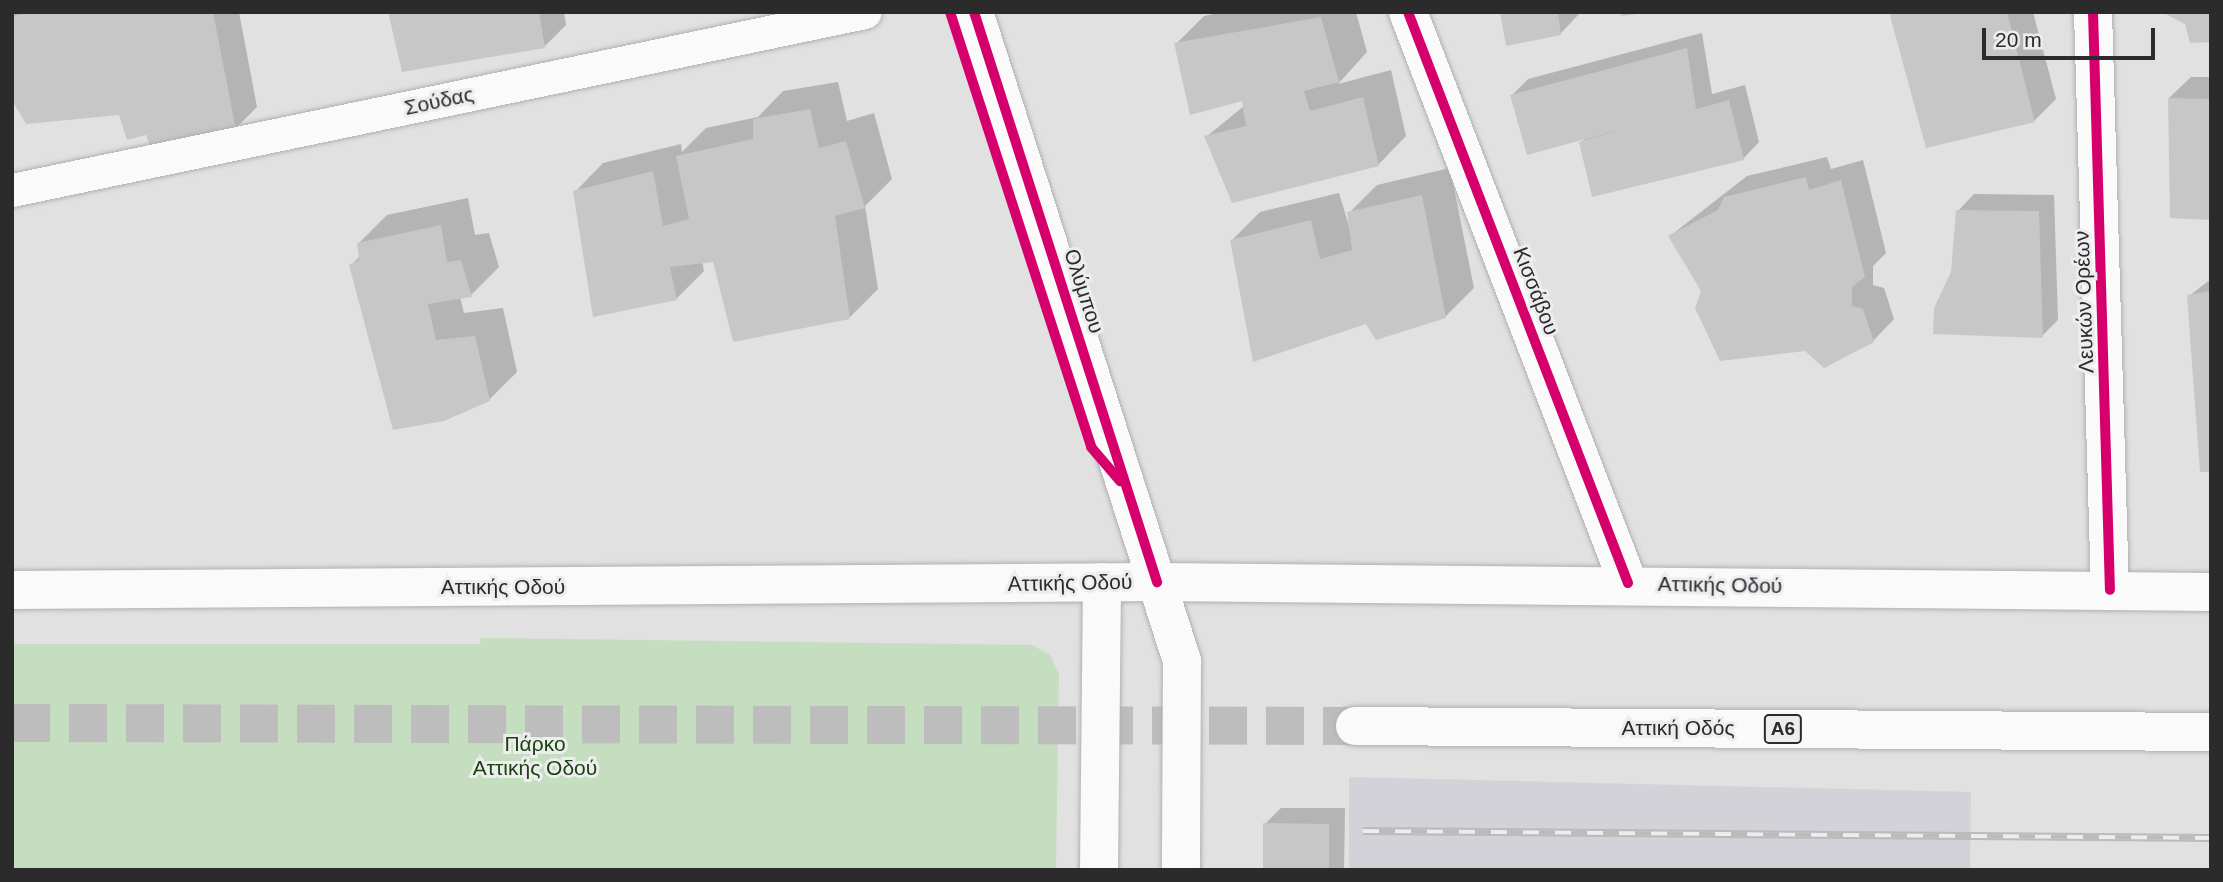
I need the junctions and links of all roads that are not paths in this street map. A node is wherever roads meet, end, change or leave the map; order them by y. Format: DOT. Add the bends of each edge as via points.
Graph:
graph roads {
  1 [pos="865,12"];
  2 [pos="974,12"];
  3 [pos="1408,12"];
  4 [pos="2093,12"];
  5 [pos="12,190"];
  6 [pos="1102,582"];
  7 [pos="1157,582"];
  8 [pos="1628,583"];
  9 [pos="12,590"];
  10 [pos="2110,590"];
  11 [pos="2211,592"];
  12 [pos="1355,726"];
  13 [pos="2211,732"];
  14 [pos="1099,870"];
  15 [pos="1181,870"];
  1 -- 5 [label="lane, Σούδας"];
  2 -- 7 [label="main road, Ολύμπου"];
  3 -- 8 [label="main road, Κισσάβου"];
  4 -- 10 [label="main road, Λευκών Ορέων"];
  6 -- 7 [label="main road, Αττικής Οδού"];
  6 -- 9 [label="main road, Αττικής Οδού"];
  6 -- 14 [label="main road"];
  7 -- 8 [label="main road, Αττικής Οδού"];
  7 -- 15 [label="main road, Ολύμπου" via="1182,661"];
  8 -- 10 [label="main road, Αττικής Οδού"];
  10 -- 11 [label="main road, Αττικής Οδού"];
  12 -- 13 [label="main road, Αττική Οδός / Α6"];
}
